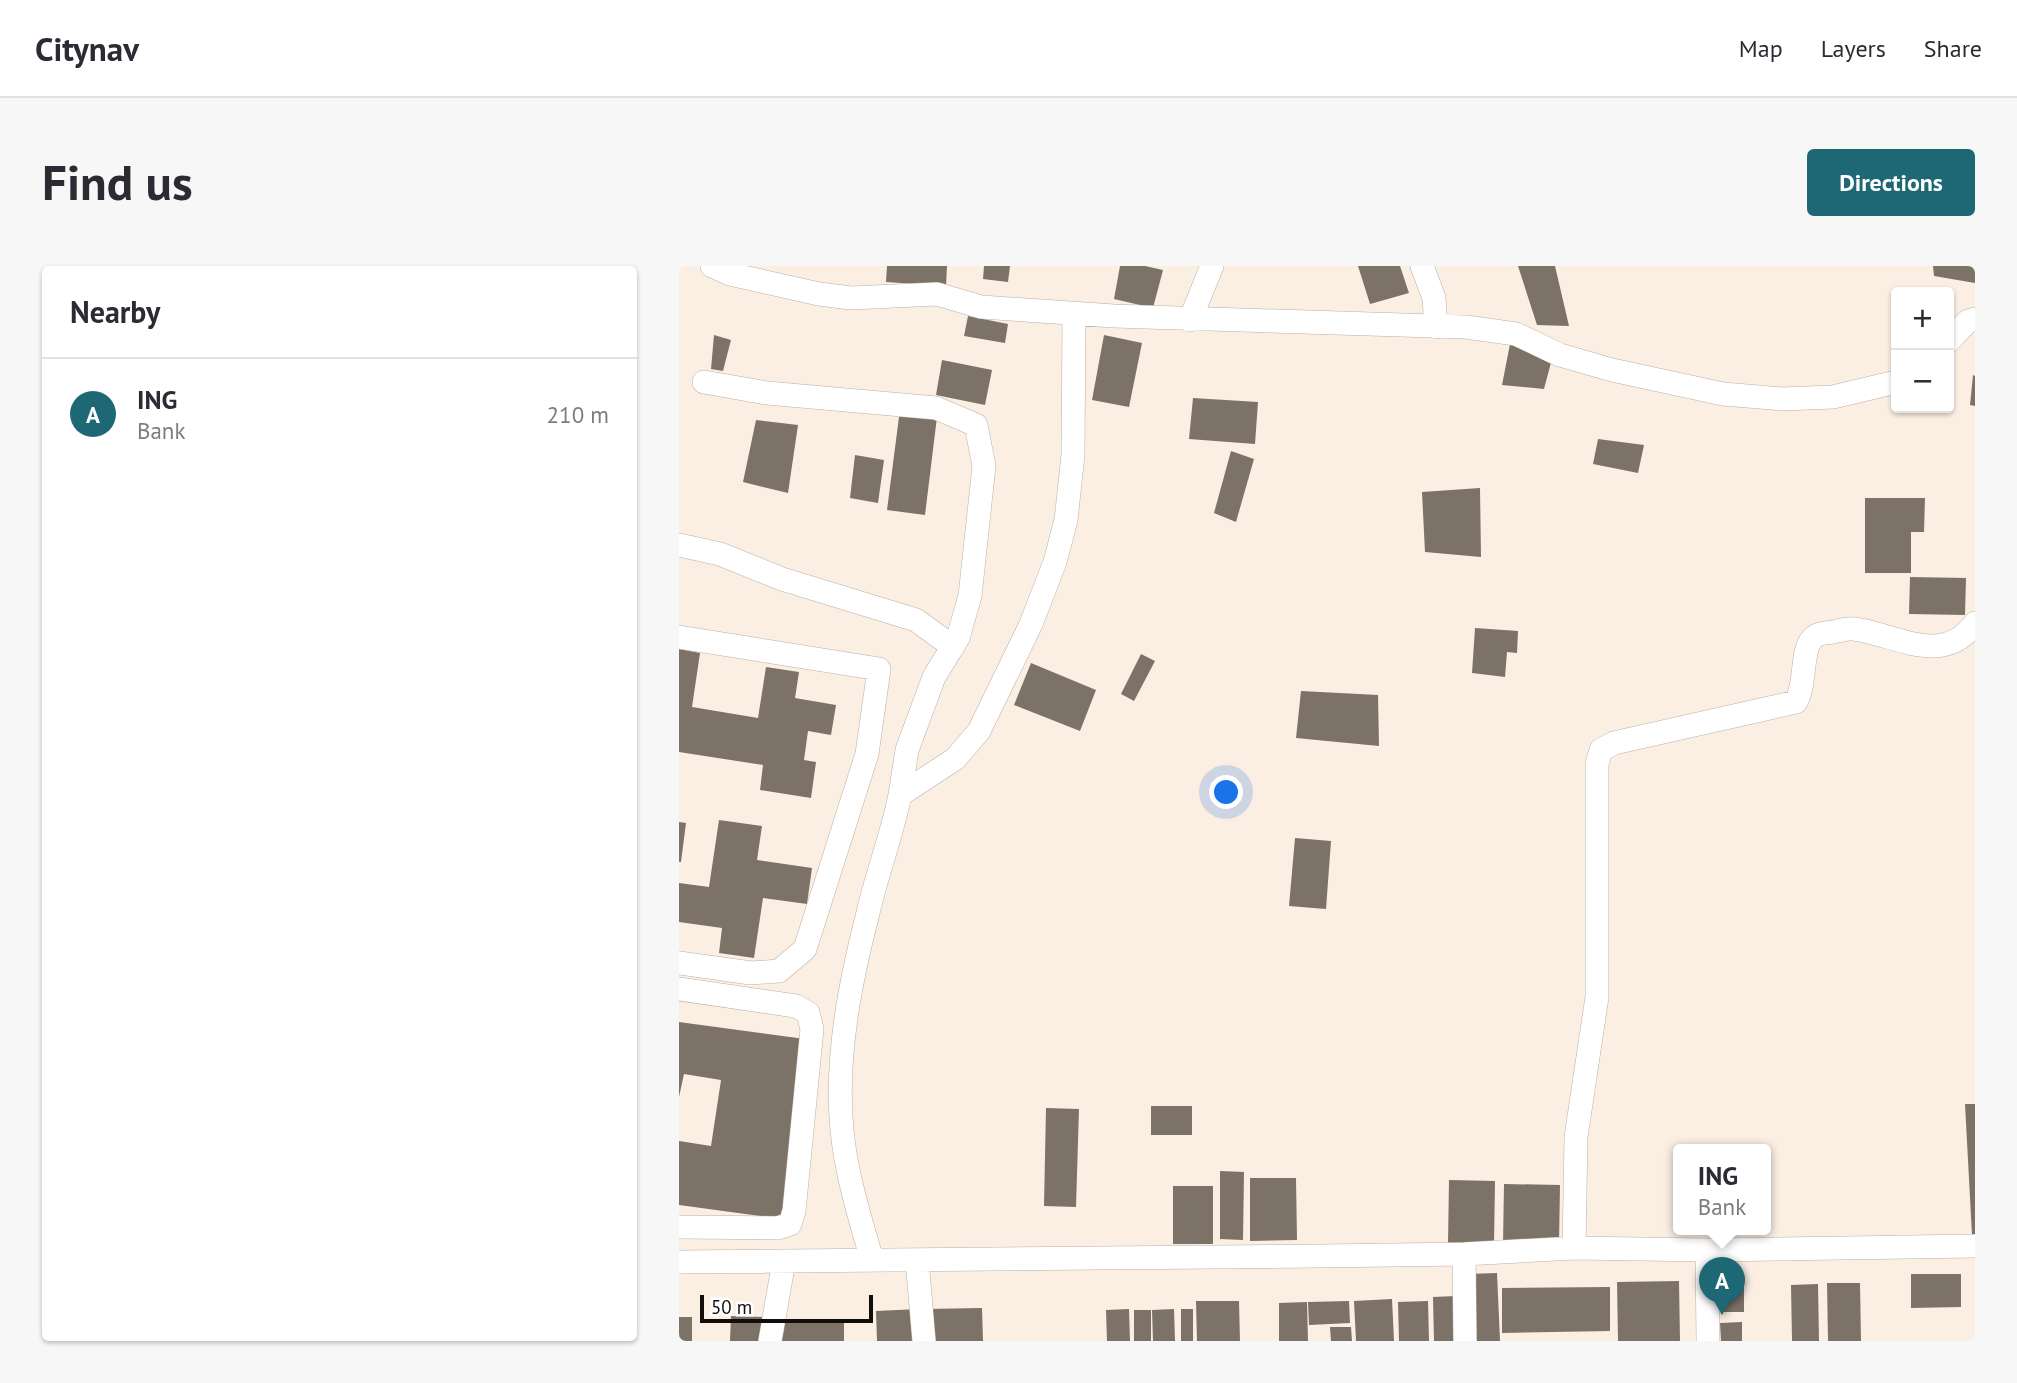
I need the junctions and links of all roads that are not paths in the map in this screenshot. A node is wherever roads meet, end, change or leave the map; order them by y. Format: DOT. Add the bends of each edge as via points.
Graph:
graph roads {
  1 [pos="712,266"];
  2 [pos="1212,266"];
  3 [pos="1422,266"];
  4 [pos="1074,314"];
  5 [pos="1975,319"];
  6 [pos="1190,320"];
  7 [pos="1436,327"];
  8 [pos="1954,336"];
  9 [pos="704,382"];
  10 [pos="1891,383"];
  11 [pos="679,545"];
  12 [pos="1975,623"];
  13 [pos="679,637"];
  14 [pos="953,647"];
  15 [pos="900,795"];
  16 [pos="679,963"];
  17 [pos="679,989"];
  18 [pos="679,1227"];
  19 [pos="1975,1246"];
  20 [pos="1574,1248"];
  21 [pos="1707,1250"];
  22 [pos="1465,1254"];
  23 [pos="917,1259"];
  24 [pos="872,1260"];
  25 [pos="784,1261"];
  26 [pos="679,1262"];
  27 [pos="769,1341"];
  28 [pos="924,1341"];
  29 [pos="1465,1341"];
  30 [pos="1708,1341"];
  1 -- 4 [label="street" via="730,274 840,297 937,294 981,307"];
  2 -- 6 [label="street"];
  3 -- 7 [label="street" via="1434,298"];
  4 -- 6 [label="street"];
  4 -- 15 [label="street" via="1073,455 1066,520 1055,562 1031,624 979,731 955,759"];
  5 -- 8 [label="street"];
  6 -- 7 [label="street"];
  7 -- 10 [label="street" via="1516,334 1560,355 1723,394 1833,397"];
  9 -- 14 [label="street" via="767,393 936,408 976,425 984,467 979,523 970,596"];
  11 -- 14 [label="street" via="720,554 782,579 916,620"];
  12 -- 20 [label="street" via="1957,641 1936,646 1912,645 1852,629 1821,634 1808,647 1796,702 1614,743 1601,750 1597,764 1597,997 1576,1137"];
  13 -- 16 [label="street" via="879,669 867,754 805,949 779,971 751,973"];
  14 -- 15 [label="street" via="934,677 907,750"];
  15 -- 24 [label="street" via="854,973 840,1082 842,1131"];
  17 -- 18 [label="street" via="796,1006 808,1013 812,1029 795,1211 790,1224 778,1228"];
  19 -- 21 [label="street"];
  20 -- 21 [label="street"];
  20 -- 22 [label="street"];
  21 -- 30 [label="street"];
  22 -- 23 [label="street"];
  22 -- 29 [label="street"];
  23 -- 24 [label="street"];
  23 -- 28 [label="street"];
  24 -- 25 [label="street"];
  25 -- 26 [label="street"];
  25 -- 27 [label="street"];
}
